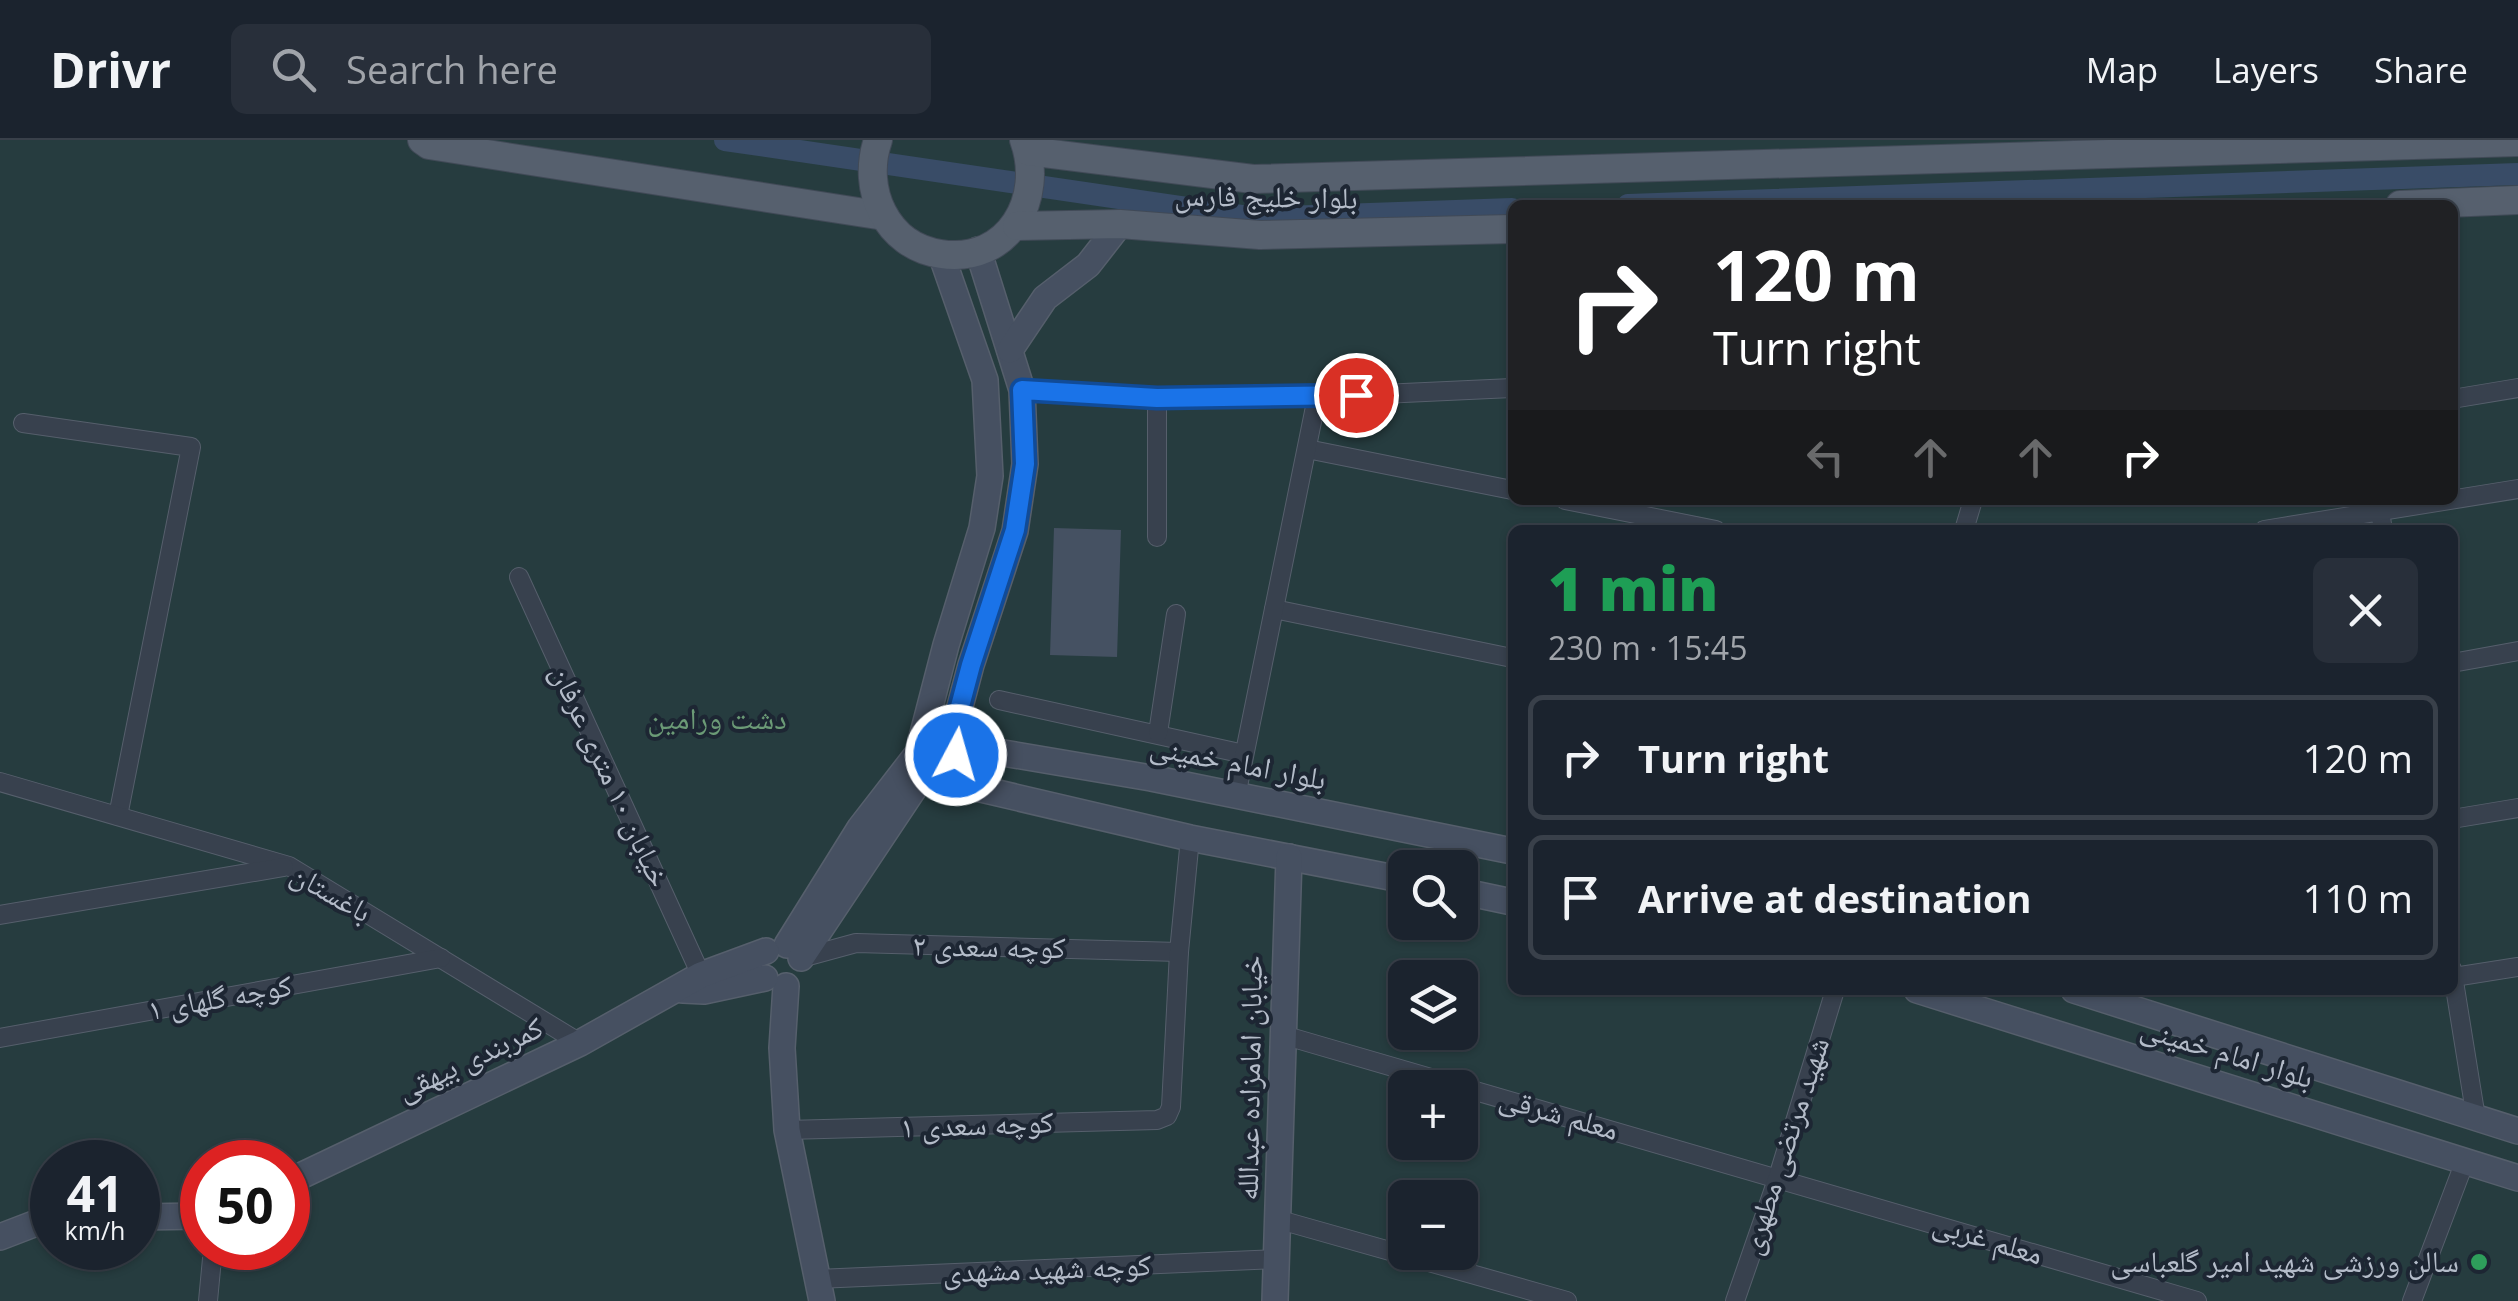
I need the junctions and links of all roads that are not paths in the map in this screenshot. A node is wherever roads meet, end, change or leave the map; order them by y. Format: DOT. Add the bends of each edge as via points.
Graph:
graph roads {
  1 [pos="422,140"];
  2 [pos="2518,142"];
  3 [pos="875,154"];
  4 [pos="1026,178"];
  5 [pos="2518,200"];
  6 [pos="2458,203"];
  7 [pos="884,216"];
  8 [pos="1120,224"];
  9 [pos="1508,229"];
  10 [pos="978,250"];
  11 [pos="941,254"];
  12 [pos="1010,350"];
  13 [pos="1508,388"];
  14 [pos="2518,388"];
  15 [pos="1022,390"];
  16 [pos="1316,397"];
  17 [pos="1157,398"];
  18 [pos="2458,398"];
  19 [pos="23,423"];
  20 [pos="1308,449"];
  21 [pos="1508,489"];
  22 [pos="2518,490"];
  23 [pos="2458,500"];
  24 [pos="1590,505"];
  25 [pos="2432,505"];
  26 [pos="2380,514"];
  27 [pos="1691,525"];
  28 [pos="2300,525"];
  29 [pos="1157,537"];
  30 [pos="519,577"];
  31 [pos="1274,608"];
  32 [pos="1176,614"];
  33 [pos="2518,651"];
  34 [pos="1508,657"];
  35 [pos="2458,662"];
  36 [pos="999,700"];
  37 [pos="1158,733"];
  38 [pos="950,744"];
  39 [pos="1244,754"];
  40 [pos="924,764"];
  41 [pos="0,782"];
  42 [pos="1236,796"];
  43 [pos="2518,808"];
  44 [pos="118,816"];
  45 [pos="2458,817"];
  46 [pos="1190,838"];
  47 [pos="1508,851"];
  48 [pos="1288,857"];
  49 [pos="289,866"];
  50 [pos="1388,877"];
  51 [pos="1478,895"];
  52 [pos="1508,901"];
  53 [pos="0,916"];
  54 [pos="785,951"];
  55 [pos="1179,952"];
  56 [pos="441,958"];
  57 [pos="2518,966"];
  58 [pos="701,976"];
  59 [pos="2458,976"];
  60 [pos="775,982"];
  61 [pos="678,990"];
  62 [pos="1833,995"];
  63 [pos="1933,995"];
  64 [pos="2090,995"];
  65 [pos="2457,995"];
  66 [pos="1283,1035"];
  67 [pos="0,1038"];
  68 [pos="580,1043"];
  69 [pos="2476,1118"];
  70 [pos="787,1130"];
  71 [pos="2518,1131"];
  72 [pos="2465,1161"];
  73 [pos="310,1172"];
  74 [pos="1778,1177"];
  75 [pos="2518,1178"];
  76 [pos="1280,1220"];
  77 [pos="30,1226"];
  78 [pos="0,1237"];
  79 [pos="1276,1259"];
  80 [pos="211,1270"];
  81 [pos="819,1290"];
  82 [pos="208,1301"];
  83 [pos="1275,1301"];
  84 [pos="1565,1301"];
  85 [pos="1735,1301"];
  86 [pos="2198,1301"];
  87 [pos="2412,1301"];
  1 -- 7 [label="main road"];
  2 -- 4 [label="main road, بلوار خلیج فارس" via="1253,179"];
  3 -- 7 [label="main road" via="873,194"];
  4 -- 8 [label="main road, بلوار خلیج فارس"];
  4 -- 10 [label="main road" via="999,241"];
  5 -- 6 [label="main road"];
  7 -- 11 [label="main road" via="898,233"];
  8 -- 9 [label="main road, بلوار خلیج فارس" via="1260,235"];
  8 -- 12 [label="main road" via="1088,265 1045,298"];
  10 -- 11 [label="main road"];
  10 -- 12 [label="main road"];
  11 -- 40 [label="main road" via="985,380 990,476 982,528 946,645"];
  12 -- 15 [label="main road"];
  13 -- 16 [label="street"];
  14 -- 18 [label="street"];
  15 -- 17 [label="street"];
  15 -- 38 [label="main road" via="1025,464 1015,530"];
  16 -- 17 [label="street"];
  16 -- 20 [label="street"];
  17 -- 29 [label="street"];
  19 -- 44 [label="street" via="191,447"];
  20 -- 21 [label="street"];
  20 -- 31 [label="street"];
  22 -- 23 [label="street"];
  24 -- 27 [label="street"];
  25 -- 26 [label="street"];
  26 -- 28 [label="street"];
  30 -- 58 [label="street, خیابان ۱۰ متری عرفان"];
  31 -- 34 [label="street"];
  31 -- 39 [label="street"];
  32 -- 37 [label="street"];
  33 -- 35 [label="street"];
  36 -- 37 [label="street"];
  37 -- 39 [label="street"];
  38 -- 40 [label="main road, بلوار امام خمینی" via="938,738"];
  38 -- 40 [label="main road" via="953,768"];
  38 -- 42 [label="main road, بلوار امام خمینی"];
  39 -- 42 [label="street"];
  40 -- 46 [label="main road"];
  40 -- 54 [label="main road" via="860,828"];
  41 -- 44 [label="street, باغستان"];
  42 -- 47 [label="main road, بلوار امام خمینی"];
  43 -- 45 [label="street"];
  44 -- 49 [label="street, باغستان"];
  46 -- 48 [label="main road"];
  46 -- 55 [label="street"];
  48 -- 50 [label="main road"];
  48 -- 66 [label="main road, خیابان امامزاده عبدالله"];
  49 -- 53 [label="street"];
  49 -- 56 [label="street, باغستان"];
  51 -- 52 [label="main road"];
  54 -- 55 [label="street, کوچه سعدی ۲" via="856,944"];
  54 -- 58 [label="main road, کمربندی بیهقی"];
  54 -- 60 [label="main road" via="761,962"];
  54 -- 60 [label="main road" via="798,978"];
  55 -- 70 [label="street, کوچه سعدی ۱" via="1167,1116"];
  56 -- 67 [label="street, کوچه گلهای ۱"];
  56 -- 68 [label="street, باغستان"];
  57 -- 59 [label="street"];
  58 -- 61 [label="main road, کمربندی بیهقی"];
  60 -- 61 [label="main road, کمربندی بیهقی"];
  60 -- 70 [label="main road"];
  61 -- 68 [label="main road, کمربندی بیهقی"];
  62 -- 74 [label="street, شهید مرتضی مطهری"];
  63 -- 72 [label="main road, بلوار امام خمینی"];
  64 -- 69 [label="main road, بلوار امام خمینی"];
  65 -- 69 [label="street"];
  66 -- 74 [label="street, معلم شرقی"];
  66 -- 76 [label="main road, خیابان امامزاده عبدالله"];
  68 -- 73 [label="main road, کمربندی بیهقی"];
  69 -- 71 [label="main road, بلوار امام خمینی"];
  70 -- 81 [label="main road"];
  72 -- 75 [label="main road, بلوار امام خمینی"];
  72 -- 87 [label="street"];
  74 -- 85 [label="street, شهید مرتضی مطهری"];
  74 -- 86 [label="street, معلم غربی"];
  76 -- 79 [label="main road, خیابان امامزاده عبدالله"];
  76 -- 84 [label="street"];
  77 -- 78 [label="main road"];
  79 -- 81 [label="street, کوچه شهید مشهدی"];
  79 -- 83 [label="main road, خیابان امامزاده عبدالله"];
  80 -- 82 [label="street"];
}
